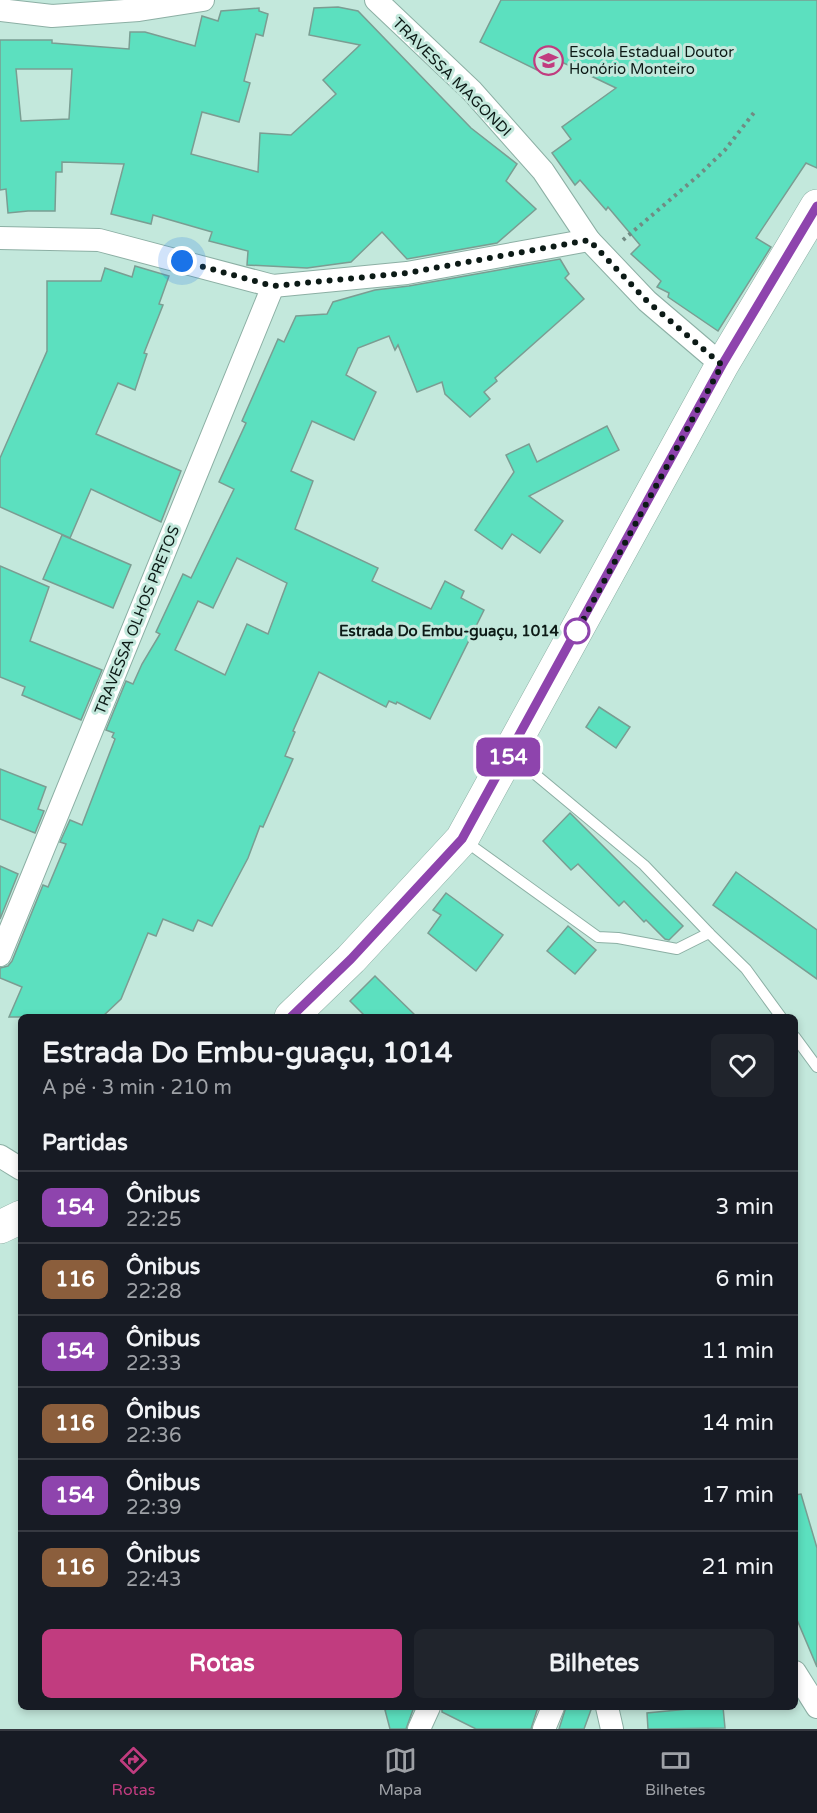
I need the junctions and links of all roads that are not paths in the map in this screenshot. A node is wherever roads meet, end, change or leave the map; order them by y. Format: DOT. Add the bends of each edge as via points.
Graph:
graph roads {
  1 [pos="203,0"];
  2 [pos="376,0"];
  3 [pos="0,10"];
  4 [pos="817,206"];
  5 [pos="0,238"];
  6 [pos="596,247"];
  7 [pos="273,286"];
  8 [pos="722,365"];
  9 [pos="510,754"];
  10 [pos="462,839"];
  11 [pos="709,933"];
  12 [pos="0,955"];
  13 [pos="294,1014"];
  14 [pos="779,1014"];
  15 [pos="798,1041"];
  16 [pos="817,1067"];
  17 [pos="0,1156"];
  18 [pos="18,1167"];
  19 [pos="18,1218"];
  20 [pos="0,1227"];
  21 [pos="798,1677"];
  22 [pos="817,1707"];
  23 [pos="428,1710"];
  24 [pos="552,1710"];
  25 [pos="608,1710"];
  26 [pos="419,1729"];
  27 [pos="544,1729"];
  28 [pos="612,1729"];
  1 -- 3 [label="street" via="139,10 52,16"];
  2 -- 6 [label="street, TRAVESSA MAGONDI" via="472,92 543,171"];
  4 -- 8 [label="main road"];
  5 -- 7 [label="street" via="99,240"];
  6 -- 7 [label="street" via="407,273"];
  6 -- 8 [label="street, TRAVESSA MAGONDI" via="647,301"];
  7 -- 12 [label="street, TRAVESSA OLHOS PRETOS"];
  8 -- 9 [label="main road"];
  9 -- 10 [label="main road"];
  9 -- 11 [label="lane" via="644,865"];
  10 -- 11 [label="lane" via="598,938 677,949"];
  10 -- 13 [label="main road"];
  11 -- 14 [label="lane" via="746,969"];
  15 -- 16 [label="lane"];
  17 -- 18 [label="street"];
  19 -- 20 [label="main road"];
  21 -- 22 [label="street"];
  23 -- 26 [label="street"];
  24 -- 27 [label="street"];
  25 -- 28 [label="street"];
}
